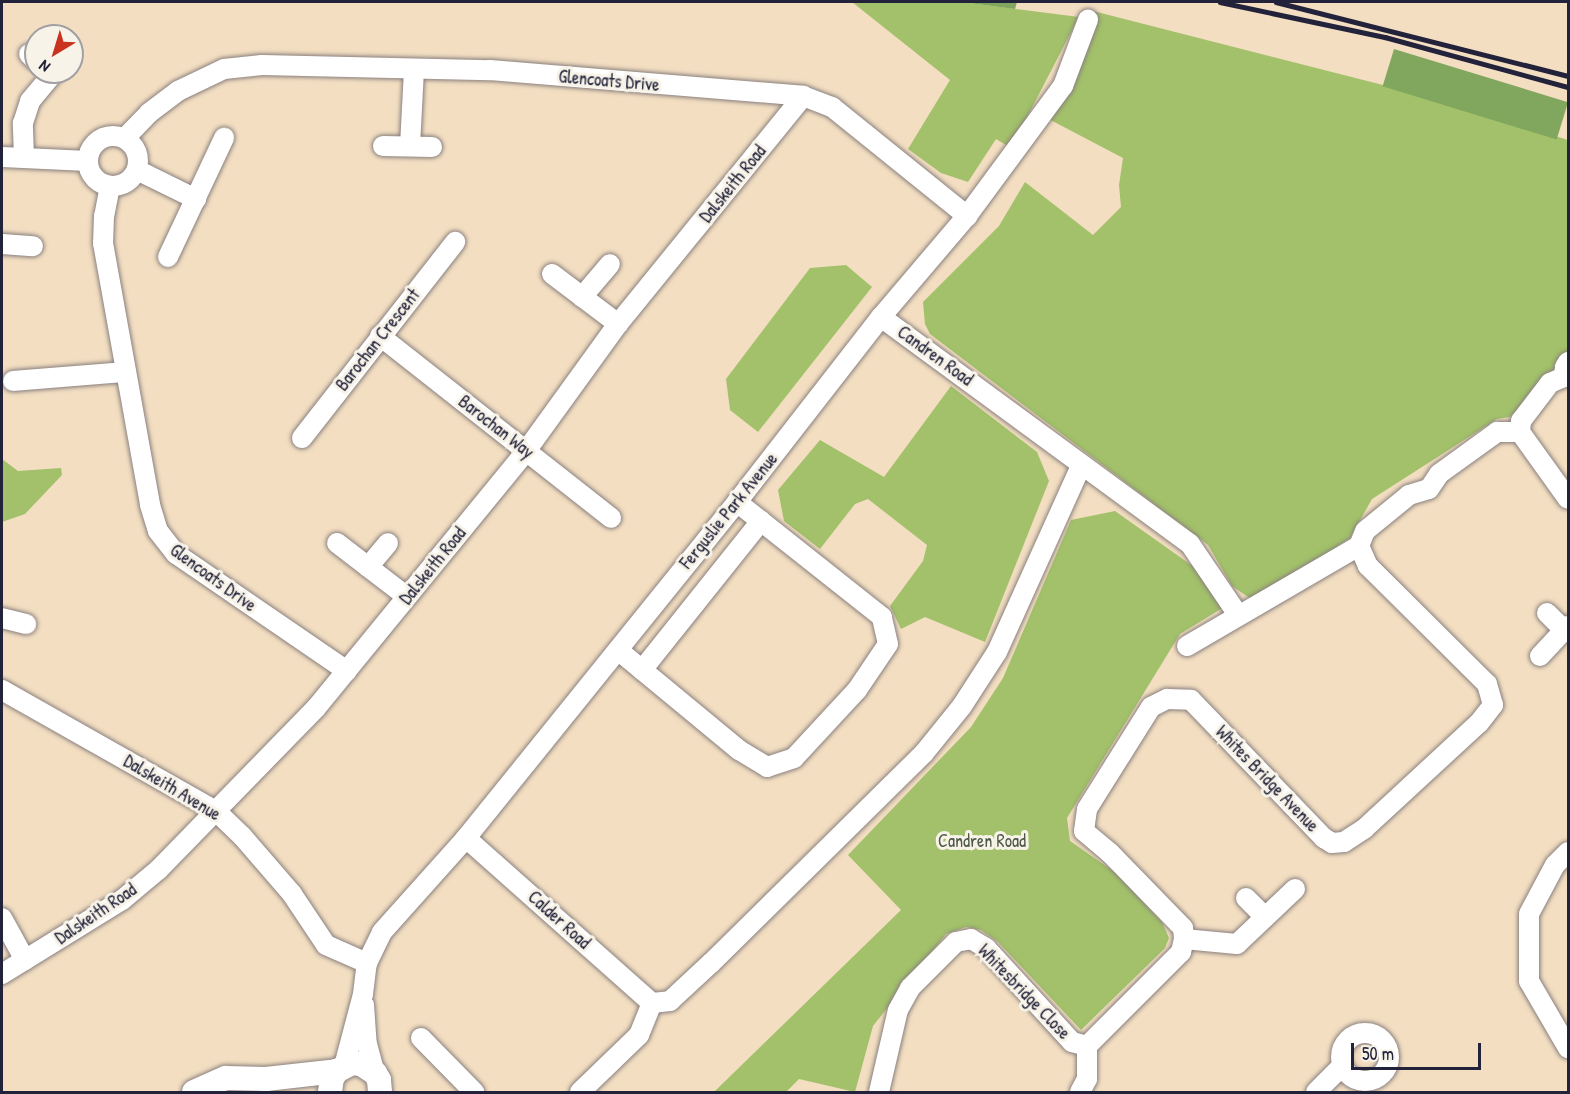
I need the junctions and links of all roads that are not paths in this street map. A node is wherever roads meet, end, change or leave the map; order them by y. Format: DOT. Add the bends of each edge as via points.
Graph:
graph roads {
  1 [pos="1088,20"];
  2 [pos="414,69"];
  3 [pos="43,84"];
  4 [pos="804,96"];
  5 [pos="125,138"];
  6 [pos="224,138"];
  7 [pos="383,146"];
  8 [pos="410,146"];
  9 [pos="432,147"];
  10 [pos="2,157"];
  11 [pos="24,158"];
  12 [pos="88,161"];
  13 [pos="137,170"];
  14 [pos="110,186"];
  15 [pos="196,199"];
  16 [pos="967,216"];
  17 [pos="455,243"];
  18 [pos="2,244"];
  19 [pos="33,246"];
  20 [pos="168,257"];
  21 [pos="610,264"];
  22 [pos="552,274"];
  23 [pos="582,297"];
  24 [pos="881,317"];
  25 [pos="618,324"];
  26 [pos="380,336"];
  27 [pos="1569,362"];
  28 [pos="126,372"];
  29 [pos="13,381"];
  30 [pos="1520,432"];
  31 [pos="302,438"];
  32 [pos="526,451"];
  33 [pos="1081,466"];
  34 [pos="1569,499"];
  35 [pos="737,502"];
  36 [pos="611,518"];
  37 [pos="761,521"];
  38 [pos="337,543"];
  39 [pos="388,543"];
  40 [pos="1359,546"];
  41 [pos="368,567"];
  42 [pos="407,597"];
  43 [pos="1547,613"];
  44 [pos="1238,615"];
  45 [pos="2,620"];
  46 [pos="26,624"];
  47 [pos="1567,628"];
  48 [pos="1187,646"];
  49 [pos="618,650"];
  50 [pos="1540,656"];
  51 [pos="642,670"];
  52 [pos="347,671"];
  53 [pos="2,690"];
  54 [pos="216,811"];
  55 [pos="466,838"];
  56 [pos="1569,852"];
  57 [pos="1295,889"];
  58 [pos="1246,898"];
  59 [pos="1265,917"];
  60 [pos="2,918"];
  61 [pos="1184,939"];
  62 [pos="25,960"];
  63 [pos="367,963"];
  64 [pos="2,974"];
  65 [pos="363,994"];
  66 [pos="652,1003"];
  67 [pos="421,1038"];
  68 [pos="1087,1046"];
  69 [pos="1569,1048"];
  70 [pos="1342,1066"];
  71 [pos="337,1076"];
  72 [pos="266,1079"];
  73 [pos="380,1084"];
  74 [pos="194,1092"];
  75 [pos="306,1092"];
  76 [pos="474,1092"];
  77 [pos="580,1092"];
  78 [pos="879,1092"];
  79 [pos="1080,1092"];
  80 [pos="1316,1092"];
  1 -- 16 [label="street, Ferguslie Park Avenue" via="1063,86"];
  2 -- 4 [label="street, Glencoats Drive" via="490,70"];
  2 -- 5 [label="street, Glencoats Drive" via="262,65 224,69 178,91"];
  2 -- 8 [label="street"];
  3 -- 11 [label="street" via="30,101 23,123"];
  4 -- 16 [label="street, Glencoats Drive" via="832,107"];
  4 -- 25 [label="street, Dalskeith Road"];
  5 -- 12 [label="street" via="101,138 94,144"];
  5 -- 13 [label="street" via="137,152"];
  6 -- 15 [label="street"];
  7 -- 8 [label="street"];
  8 -- 9 [label="street"];
  10 -- 11 [label="street"];
  11 -- 12 [label="street"];
  12 -- 14 [label="street" via="94,178"];
  13 -- 14 [label="street" via="123,185"];
  13 -- 15 [label="street"];
  14 -- 28 [label="street, Glencoats Drive" via="103,243"];
  15 -- 20 [label="street"];
  16 -- 24 [label="street, Ferguslie Park Avenue"];
  17 -- 26 [label="street, Barochan Crescent"];
  18 -- 19 [label="street"];
  21 -- 23 [label="street"];
  22 -- 23 [label="street"];
  23 -- 25 [label="street"];
  24 -- 33 [label="street, Candren Road"];
  24 -- 35 [label="street, Ferguslie Park Avenue"];
  25 -- 32 [label="street, Dalskeith Road"];
  26 -- 31 [label="street, Barochan Crescent"];
  26 -- 32 [label="street, Barochan Way"];
  27 -- 30 [label="street" via="1564,367 1564,377 1550,383 1521,421"];
  28 -- 29 [label="street"];
  28 -- 52 [label="street, Glencoats Drive" via="150,505 164,542"];
  30 -- 34 [label="street"];
  30 -- 40 [label="street" via="1497,432 1438,474 1429,489 1409,495 1374,521"];
  32 -- 36 [label="street, Barochan Way"];
  32 -- 42 [label="street, Dalskeith Road"];
  33 -- 44 [label="street" via="1190,544"];
  33 -- 66 [label="street" via="997,652 962,706 924,753 711,963 670,1001"];
  35 -- 37 [label="street"];
  35 -- 49 [label="street, Ferguslie Park Avenue"];
  37 -- 51 [label="street"];
  37 -- 51 [label="street" via="882,617 888,644 857,690 794,758 767,767 739,750"];
  38 -- 41 [label="street"];
  39 -- 41 [label="street"];
  40 -- 44 [label="street"];
  40 -- 61 [label="street, Whites Bridge Avenue" via="1368,566 1487,684 1493,705 1479,723 1364,829 1344,842 1332,843 1191,700 1167,699 1150,707 1087,809 1084,831 1183,928"];
  41 -- 42 [label="street"];
  42 -- 52 [label="street, Dalskeith Road"];
  43 -- 47 [label="street"];
  44 -- 48 [label="street"];
  45 -- 46 [label="street"];
  47 -- 50 [label="street"];
  49 -- 51 [label="street"];
  49 -- 55 [label="street, Ferguslie Park Avenue"];
  52 -- 54 [label="street, Dalskeith Road"];
  53 -- 54 [label="street, Dalskeith Avenue"];
  54 -- 62 [label="street, Dalskeith Road" via="122,900"];
  54 -- 63 [label="street, Dalskeith Avenue" via="292,894 327,945"];
  55 -- 63 [label="street, Ferguslie Park Avenue" via="382,932"];
  55 -- 66 [label="street, Calder Road"];
  56 -- 69 [label="street" via="1555,865 1529,914 1529,981"];
  57 -- 59 [label="street"];
  58 -- 59 [label="street"];
  59 -- 61 [label="street" via="1237,944"];
  60 -- 62 [label="street"];
  61 -- 68 [label="street" via="1181,952"];
  62 -- 64 [label="street, Dalskeith Road"];
  63 -- 65 [label="street, Ferguslie Park Avenue"];
  65 -- 71 [label="street, Ferguslie Park Avenue"];
  65 -- 73 [label="street, Ferguslie Park Avenue" via="367,1044"];
  66 -- 77 [label="street" via="639,1035"];
  67 -- 76 [label="street"];
  68 -- 78 [label="street, Whitesbridge Close" via="1072,1042 986,948 971,939 956,942 910,988 898,1010"];
  68 -- 79 [label="street" via="1087,1078"];
  70 -- 80 [label="street"];
  71 -- 72 [label="street"];
  71 -- 73 [label="street" via="361,1064"];
  72 -- 74 [label="street" via="226,1078"];
  72 -- 75 [label="street"];
}
